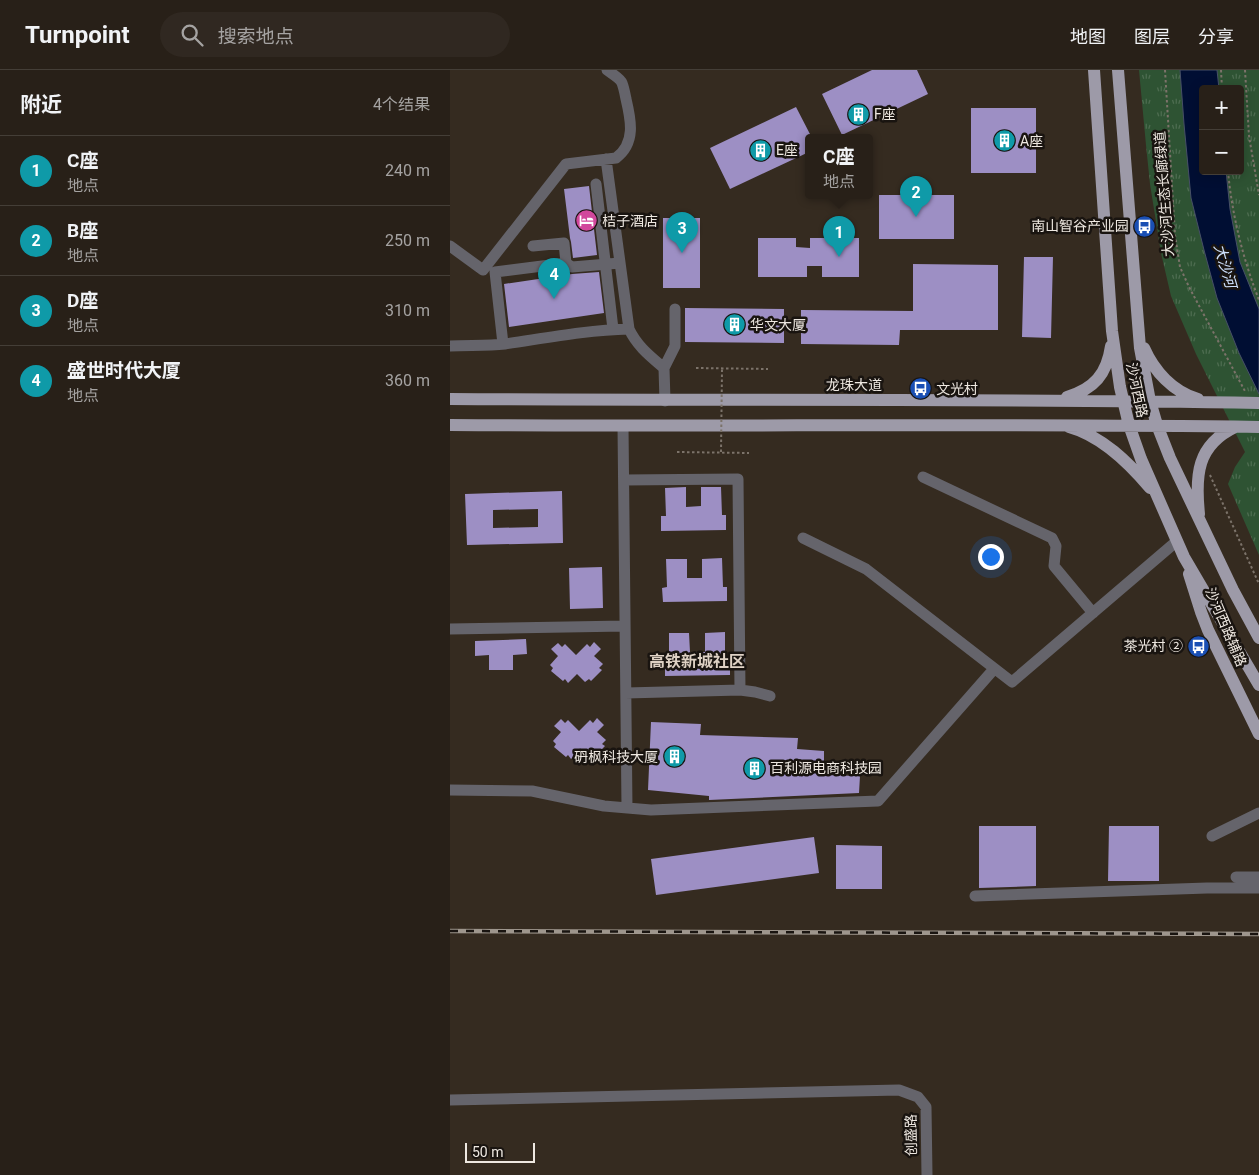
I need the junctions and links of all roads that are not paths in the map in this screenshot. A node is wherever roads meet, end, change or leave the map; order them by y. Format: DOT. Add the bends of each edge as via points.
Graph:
graph roads {
  1 [pos="607,70"];
  2 [pos="1094,70"];
  3 [pos="1118,70"];
  4 [pos="606,159"];
  5 [pos="596,184"];
  6 [pos="450,246"];
  7 [pos="533,246"];
  8 [pos="566,263"];
  9 [pos="620,263"];
  10 [pos="605,264"];
  11 [pos="675,308"];
  12 [pos="613,329"];
  13 [pos="629,329"];
  14 [pos="1112,331"];
  15 [pos="1139,334"];
  16 [pos="503,344"];
  17 [pos="450,346"];
  18 [pos="664,368"];
  19 [pos="450,399"];
  20 [pos="1045,400"];
  21 [pos="1253,400"];
  22 [pos="664,401"];
  23 [pos="1123,401"];
  24 [pos="1150,401"];
  25 [pos="1208,402"];
  26 [pos="450,425"];
  27 [pos="1060,425"];
  28 [pos="1129,425"];
  29 [pos="1157,425"];
  30 [pos="623,426"];
  31 [pos="1238,426"];
  32 [pos="1259,427"];
  33 [pos="922,477"];
  34 [pos="624,480"];
  35 [pos="1159,501"];
  36 [pos="1201,525"];
  37 [pos="803,538"];
  38 [pos="1177,541"];
  39 [pos="1184,557"];
  40 [pos="1093,613"];
  41 [pos="625,626"];
  42 [pos="450,629"];
  43 [pos="1259,638"];
  44 [pos="994,669"];
  45 [pos="1259,685"];
  46 [pos="740,690"];
  47 [pos="626,693"];
  48 [pos="770,696"];
  49 [pos="1259,734"];
  50 [pos="450,790"];
  51 [pos="627,808"];
  52 [pos="1258,817"];
  53 [pos="1212,836"];
  54 [pos="1236,877"];
  55 [pos="1259,877"];
  56 [pos="1259,888"];
  57 [pos="975,896"];
  58 [pos="450,1100"];
  59 [pos="927,1175"];
  1 -- 4 [label="street" via="622,82 631,124 626,148 616,158"];
  2 -- 14 [label="main road, 沙河西路"];
  3 -- 15 [label="main road, 沙河西路"];
  4 -- 6 [label="street" via="566,164 483,270"];
  4 -- 9 [label="street"];
  5 -- 10 [label="street"];
  7 -- 8 [label="street" via="564,243"];
  8 -- 10 [label="street" via="572,267"];
  8 -- 16 [label="street" via="495,272"];
  9 -- 10 [label="street"];
  9 -- 13 [label="street"];
  10 -- 12 [label="street"];
  11 -- 18 [label="street" via="676,346"];
  12 -- 13 [label="street"];
  12 -- 16 [label="street"];
  13 -- 18 [label="street" via="640,347"];
  14 -- 20 [label="main road" via="1109,359 1095,383 1076,394"];
  14 -- 23 [label="main road, 沙河西路"];
  15 -- 24 [label="main road, 沙河西路"];
  15 -- 25 [label="main road" via="1150,362 1166,381 1192,397"];
  16 -- 17 [label="street"];
  18 -- 22 [label="street"];
  19 -- 22 [label="main road, 龙珠大道"];
  20 -- 22 [label="main road, 龙珠大道"];
  20 -- 23 [label="main road, 龙珠大道"];
  21 -- 25 [label="main road, 龙珠大道"];
  23 -- 24 [label="main road, 龙珠大道"];
  23 -- 28 [label="main road, 沙河西路"];
  24 -- 25 [label="main road, 龙珠大道"];
  24 -- 29 [label="main road, 沙河西路"];
  26 -- 30 [label="main road"];
  27 -- 28 [label="main road"];
  27 -- 30 [label="main road"];
  27 -- 35 [label="main road" via="1091,436 1115,453 1144,480"];
  28 -- 29 [label="main road"];
  28 -- 35 [label="main road, 沙河西路"];
  29 -- 31 [label="main road"];
  29 -- 36 [label="main road, 沙河西路"];
  30 -- 34 [label="street"];
  31 -- 32 [label="main road"];
  31 -- 36 [label="main road" via="1218,437 1201,461 1198,492"];
  33 -- 40 [label="street" via="1052,538 1056,546 1054,566"];
  34 -- 41 [label="street"];
  34 -- 46 [label="street" via="738,479"];
  35 -- 38 [label="main road, 沙河西路"];
  36 -- 43 [label="main road, 沙河西路"];
  37 -- 44 [label="street" via="866,568"];
  38 -- 39 [label="main road, 沙河西路"];
  38 -- 40 [label="street"];
  39 -- 45 [label="main road, 沙河西路"];
  39 -- 49 [label="main road, 沙河西路辅路" via="1204,622"];
  40 -- 44 [label="street" via="1012,682"];
  41 -- 42 [label="street"];
  41 -- 47 [label="street"];
  44 -- 51 [label="street" via="878,801 665,810"];
  46 -- 47 [label="street"];
  46 -- 48 [label="street"];
  47 -- 51 [label="street"];
  50 -- 51 [label="street" via="532,791"];
  52 -- 53 [label="street"];
  54 -- 55 [label="street"];
  56 -- 57 [label="street"];
  58 -- 59 [label="street, 创盛路" via="899,1090 918,1097 926,1107"];
}
